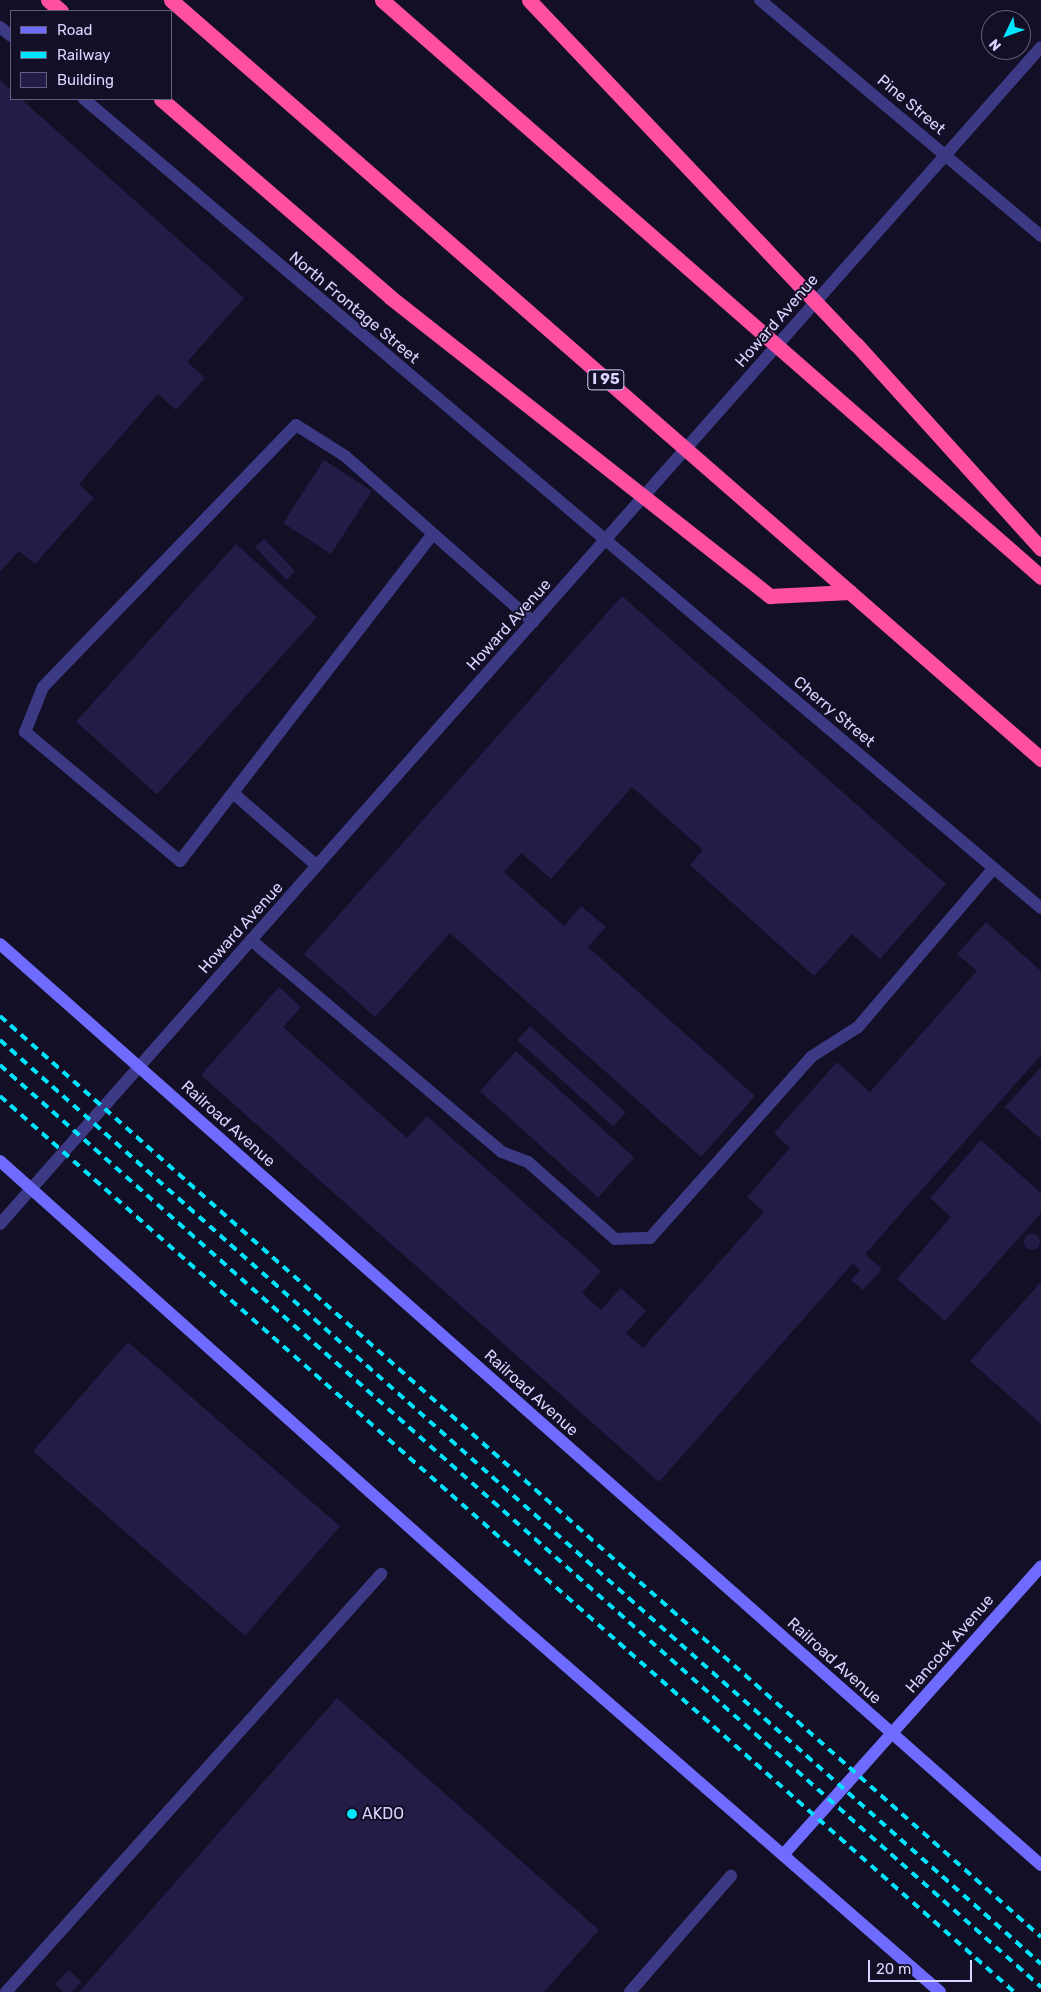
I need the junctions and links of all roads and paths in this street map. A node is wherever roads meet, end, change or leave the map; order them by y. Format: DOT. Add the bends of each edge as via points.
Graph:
graph roads {
  1 [pos="48,0"];
  2 [pos="171,0"];
  3 [pos="382,0"];
  4 [pos="530,0"];
  5 [pos="760,0"];
  6 [pos="60,10"];
  7 [pos="0,27"];
  8 [pos="10,35"];
  9 [pos="1041,47"];
  10 [pos="85,100"];
  11 [pos="162,100"];
  12 [pos="945,155"];
  13 [pos="1041,236"];
  14 [pos="432,535"];
  15 [pos="606,540"];
  16 [pos="1041,549"];
  17 [pos="1041,576"];
  18 [pos="850,592"];
  19 [pos="534,622"];
  20 [pos="1041,760"];
  21 [pos="233,793"];
  22 [pos="317,866"];
  23 [pos="994,868"];
  24 [pos="1041,908"];
  25 [pos="251,940"];
  26 [pos="0,944"];
  27 [pos="139,1067"];
  28 [pos="0,1161"];
  29 [pos="31,1188"];
  30 [pos="0,1224"];
  31 [pos="1041,1566"];
  32 [pos="381,1574"];
  33 [pos="892,1735"];
  34 [pos="783,1855"];
  35 [pos="1041,1865"];
  36 [pos="731,1876"];
  37 [pos="6,1992"];
  38 [pos="630,1992"];
  39 [pos="940,1992"];
  1 -- 6 [label="highway"];
  2 -- 18 [label="highway, I 95"];
  3 -- 17 [label="highway"];
  4 -- 16 [label="highway" via="776,258"];
  5 -- 12 [label="street, Pine Street"];
  7 -- 8 [label="street"];
  9 -- 12 [label="street, Howard Avenue"];
  10 -- 15 [label="street, North Frontage Street"];
  11 -- 18 [label="highway" via="390,297 770,596"];
  12 -- 13 [label="street, Pine Street"];
  12 -- 15 [label="street, Howard Avenue"];
  14 -- 19 [label="street"];
  14 -- 21 [label="street"];
  14 -- 21 [label="street" via="345,456 296,425 43,687 26,732 180,861"];
  15 -- 19 [label="street, Howard Avenue"];
  15 -- 23 [label="street, Cherry Street"];
  18 -- 20 [label="highway, I 95"];
  19 -- 22 [label="street, Howard Avenue"];
  21 -- 22 [label="street"];
  22 -- 25 [label="street, Howard Avenue"];
  23 -- 24 [label="street, Cherry Street"];
  23 -- 25 [label="street" via="858,1027 811,1057 650,1238 615,1240 528,1162 502,1152"];
  25 -- 27 [label="street, Howard Avenue"];
  26 -- 27 [label="street, Railroad Avenue"];
  27 -- 29 [label="street, Howard Avenue"];
  27 -- 33 [label="street, Railroad Avenue"];
  28 -- 29 [label="street"];
  29 -- 30 [label="street, Howard Avenue"];
  29 -- 34 [label="street"];
  31 -- 33 [label="street, Hancock Avenue"];
  32 -- 37 [label="street"];
  33 -- 34 [label="street, Hancock Avenue"];
  33 -- 35 [label="street, Railroad Avenue"];
  34 -- 39 [label="street"];
  36 -- 38 [label="street"];
}
